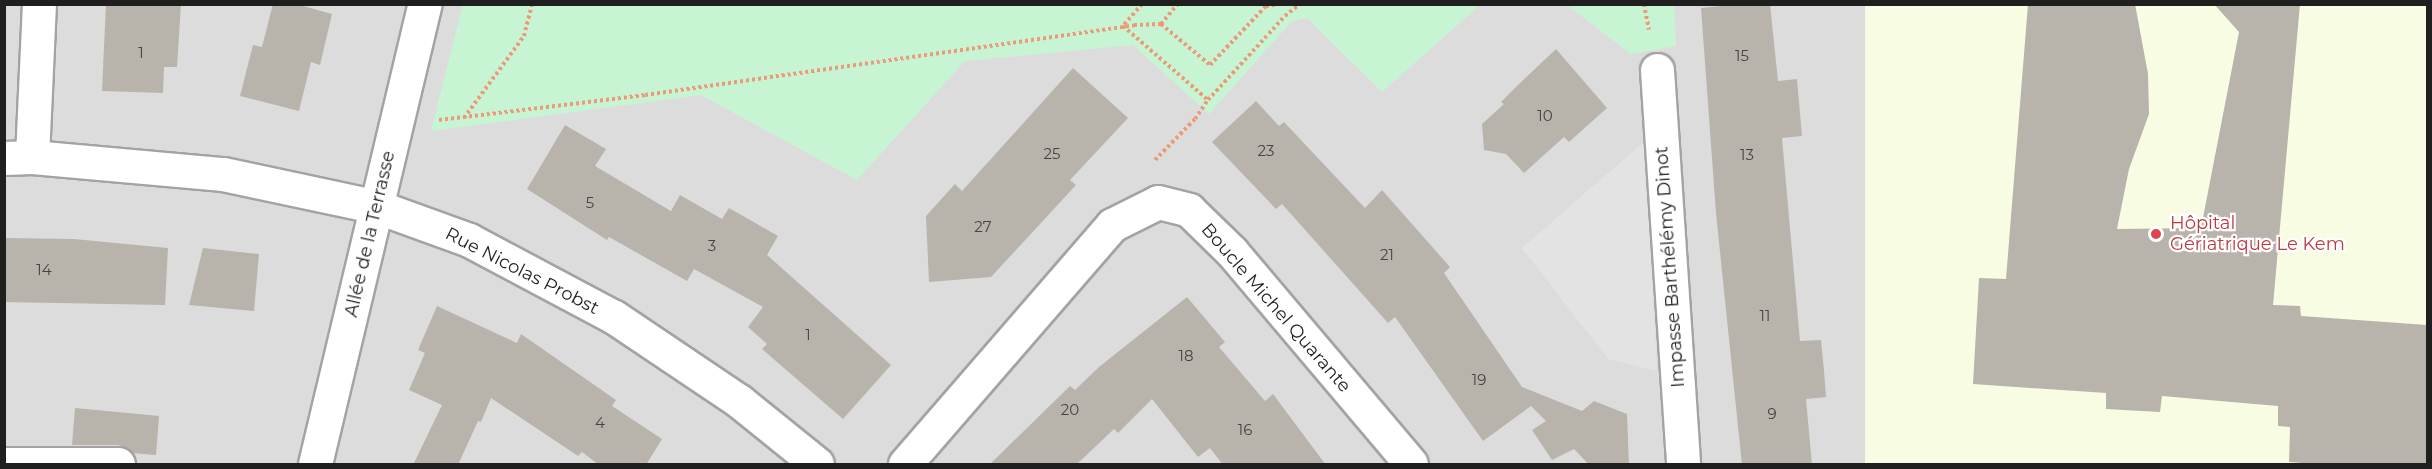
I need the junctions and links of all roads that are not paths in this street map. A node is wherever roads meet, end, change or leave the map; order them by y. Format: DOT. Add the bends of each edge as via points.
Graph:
graph roads {
  1 [pos="39,4"];
  2 [pos="425,4"];
  3 [pos="1657,70"];
  4 [pos="18,157"];
  5 [pos="378,207"];
  6 [pos="4,464"];
  7 [pos="118,465"];
  8 [pos="315,465"];
  9 [pos="818,465"];
  10 [pos="905,465"];
  11 [pos="1411,465"];
  12 [pos="1683,465"];
  1 -- 4 [label="street"];
  2 -- 5 [label="street, Allée de la Terrasse"];
  3 -- 12 [label="street, Impasse Barthélémy Dinot"];
  4 -- 5 [label="street, Rue Nicolas Probst" via="223,174"];
  5 -- 8 [label="street, Allée de la Terrasse"];
  5 -- 9 [label="street, Rue Nicolas Probst" via="469,240 614,317 739,400"];
  6 -- 7 [label="street"];
  10 -- 11 [label="street, Boucle Michel Quarante" via="1112,225 1158,202 1189,210 1225,245"];
}
